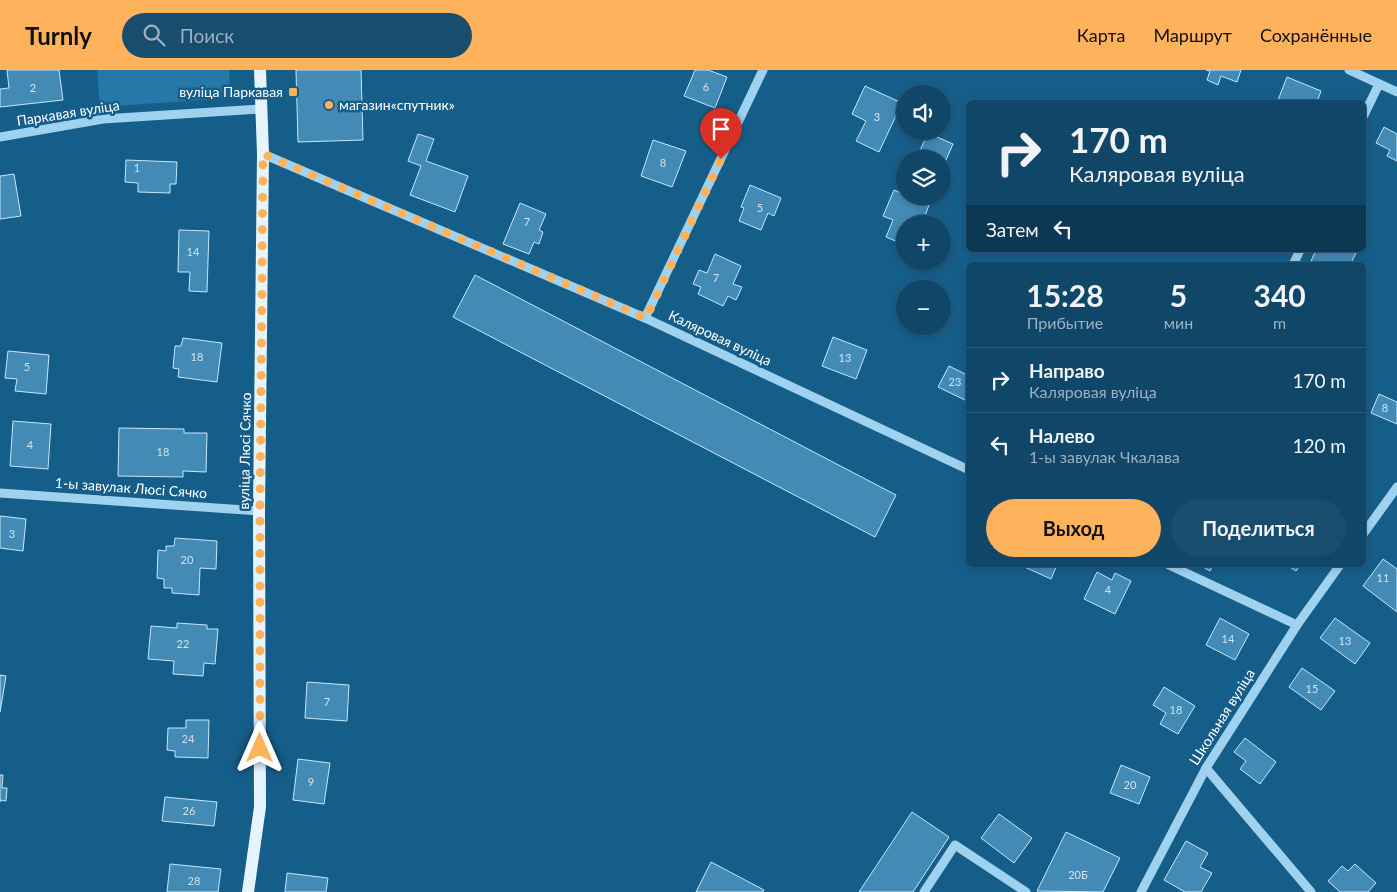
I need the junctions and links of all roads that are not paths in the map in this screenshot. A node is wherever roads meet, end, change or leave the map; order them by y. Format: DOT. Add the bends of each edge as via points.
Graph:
graph roads {
  1 [pos="260,70"];
  2 [pos="763,70"];
  3 [pos="1349,70"];
  4 [pos="1379,84"];
  5 [pos="1397,92"];
  6 [pos="261,109"];
  7 [pos="1366,111"];
  8 [pos="0,138"];
  9 [pos="263,154"];
  10 [pos="646,318"];
  11 [pos="966,469"];
  12 [pos="1397,487"];
  13 [pos="0,493"];
  14 [pos="260,511"];
  15 [pos="1366,530"];
  16 [pos="1173,567"];
  17 [pos="1339,567"];
  18 [pos="1296,625"];
  19 [pos="1206,768"];
  20 [pos="248,892"];
  21 [pos="924,892"];
  22 [pos="1026,892"];
  23 [pos="1141,892"];
  24 [pos="1311,892"];
  1 -- 6 [label="main road, вуліца Люсі Сячко"];
  2 -- 10 [label="street"];
  3 -- 4 [label="street"];
  4 -- 5 [label="street"];
  4 -- 7 [label="street"];
  6 -- 8 [label="street, Паркавая вуліца" via="103,119"];
  6 -- 9 [label="main road, вуліца Люсі Сячко"];
  9 -- 10 [label="street, Каляровая вуліца"];
  9 -- 14 [label="main road, вуліца Люсі Сячко"];
  10 -- 11 [label="street, Каляровая вуліца"];
  12 -- 15 [label="street"];
  13 -- 14 [label="street, 1-ы завулак Люсі Сячко"];
  14 -- 20 [label="main road, вуліца Люсі Сячко" via="260,807"];
  16 -- 18 [label="street"];
  17 -- 18 [label="street, Школьная вуліца"];
  18 -- 19 [label="street, Школьная вуліца"];
  19 -- 23 [label="street, Школьная вуліца"];
  19 -- 24 [label="street"];
  21 -- 22 [label="street" via="955,845"];
}
